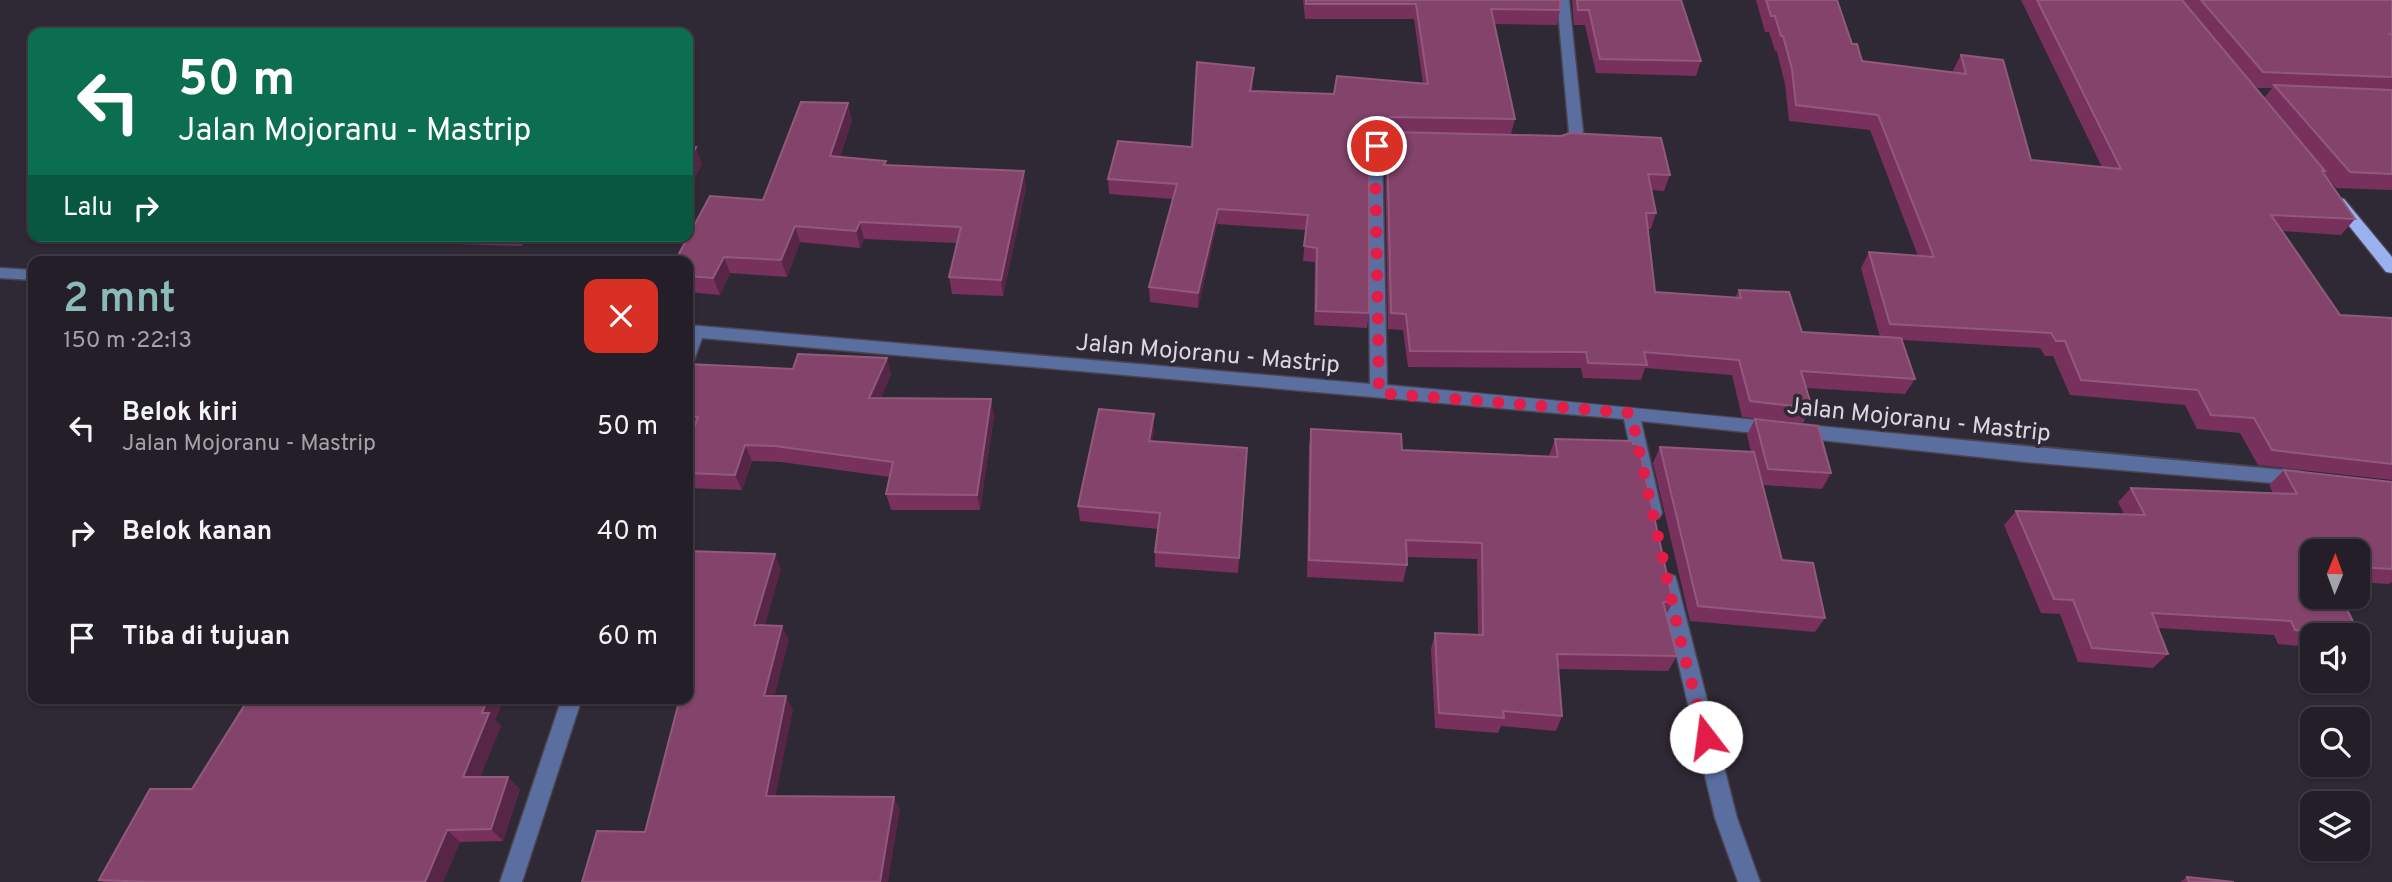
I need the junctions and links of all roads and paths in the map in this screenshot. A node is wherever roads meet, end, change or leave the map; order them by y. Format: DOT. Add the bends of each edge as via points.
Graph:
graph roads {
  1 [pos="1563,0"];
  2 [pos="1417,141"];
  3 [pos="1543,143"];
  4 [pos="2333,196"];
  5 [pos="2392,268"];
  6 [pos="0,273"];
  7 [pos="28,275"];
  8 [pos="693,332"];
  9 [pos="1379,393"];
  10 [pos="1631,413"];
  11 [pos="2310,479"];
  12 [pos="1657,530"];
  13 [pos="1665,569"];
  14 [pos="570,704"];
  15 [pos="511,882"];
  16 [pos="1749,882"];
  1 -- 3 [label="street" via="1576,132 1572,141"];
  2 -- 9 [label="street" via="1381,142 1375,151"];
  4 -- 5 [label="main road"];
  6 -- 7 [label="street"];
  8 -- 9 [label="street, Jalan Mojoranu - Mastrip"];
  9 -- 10 [label="street, Jalan Mojoranu - Mastrip"];
  10 -- 11 [label="street, Jalan Mojoranu - Mastrip" via="2053,458"];
  10 -- 12 [label="street"];
  13 -- 16 [label="street" via="1726,818"];
  14 -- 15 [label="street"];
}
